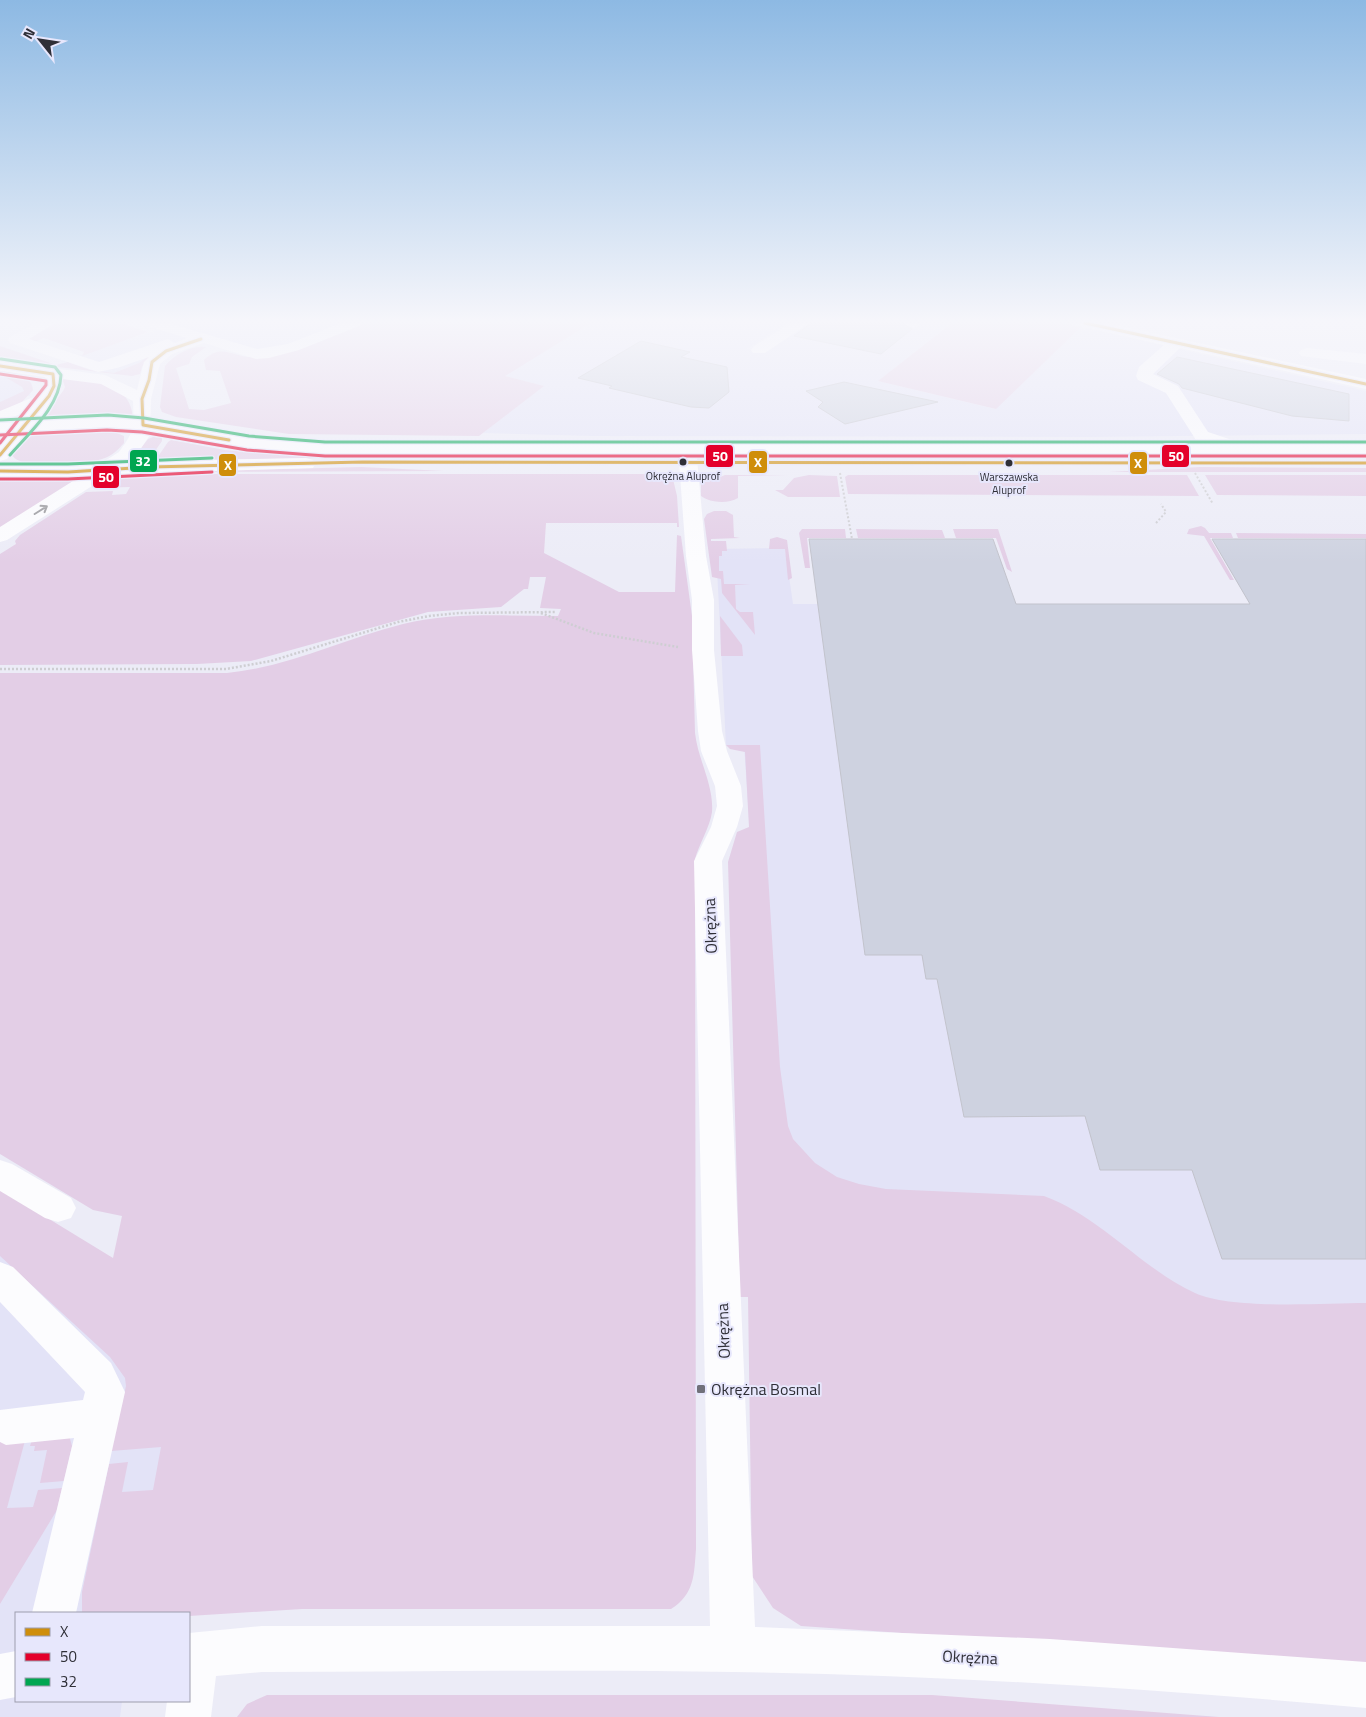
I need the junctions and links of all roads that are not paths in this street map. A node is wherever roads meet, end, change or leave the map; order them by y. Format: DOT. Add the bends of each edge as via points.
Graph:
graph roads {
  1 [pos="32,403"];
  2 [pos="43,403"];
  3 [pos="142,403"];
  4 [pos="1181,403"];
  5 [pos="0,417"];
  6 [pos="25,426"];
  7 [pos="143,426"];
  8 [pos="0,428"];
  9 [pos="1241,449"];
  10 [pos="1366,449"];
  11 [pos="0,455"];
  12 [pos="688,456"];
  13 [pos="1366,463"];
  14 [pos="105,470"];
  15 [pos="0,471"];
  16 [pos="0,536"];
  17 [pos="0,1174"];
  18 [pos="58,1208"];
  19 [pos="0,1278"];
  20 [pos="100,1417"];
  21 [pos="6,1426"];
  22 [pos="54,1612"];
  23 [pos="733,1649"];
  24 [pos="193,1656"];
  25 [pos="15,1674"];
  26 [pos="0,1677"];
  27 [pos="1366,1685"];
  28 [pos="190,1693"];
  29 [pos="189,1702"];
  30 [pos="188,1717"];
  1 -- 5 [label="street"];
  2 -- 6 [label="street"];
  3 -- 7 [label="street"];
  4 -- 9 [label="street" via="1202,436"];
  6 -- 7 [label="street" via="90,422"];
  6 -- 8 [label="street"];
  6 -- 11 [label="street"];
  7 -- 12 [label="street" via="248,443 325,448"];
  7 -- 14 [label="street" via="133,448"];
  9 -- 10 [label="street"];
  9 -- 12 [label="street"];
  12 -- 13 [label="street"];
  12 -- 14 [label="street"];
  12 -- 23 [label="street, Okrężna" via="703,600 703,650 710,731 714,752 728,786 730,806 708,861"];
  14 -- 15 [label="street"];
  16 -- 14 [label="street, one-way"];
  17 -- 18 [label="street"];
  19 -- 20 [label="street" via="97,1375 105,1392"];
  20 -- 21 [label="street"];
  20 -- 22 [label="street"];
  23 -- 24 [label="street" via="262,1649"];
  23 -- 27 [label="street, Okrężna" via="917,1654 1239,1673"];
  24 -- 28 [label="street"];
  25 -- 26 [label="street"];
  29 -- 30 [label="street"];
}
